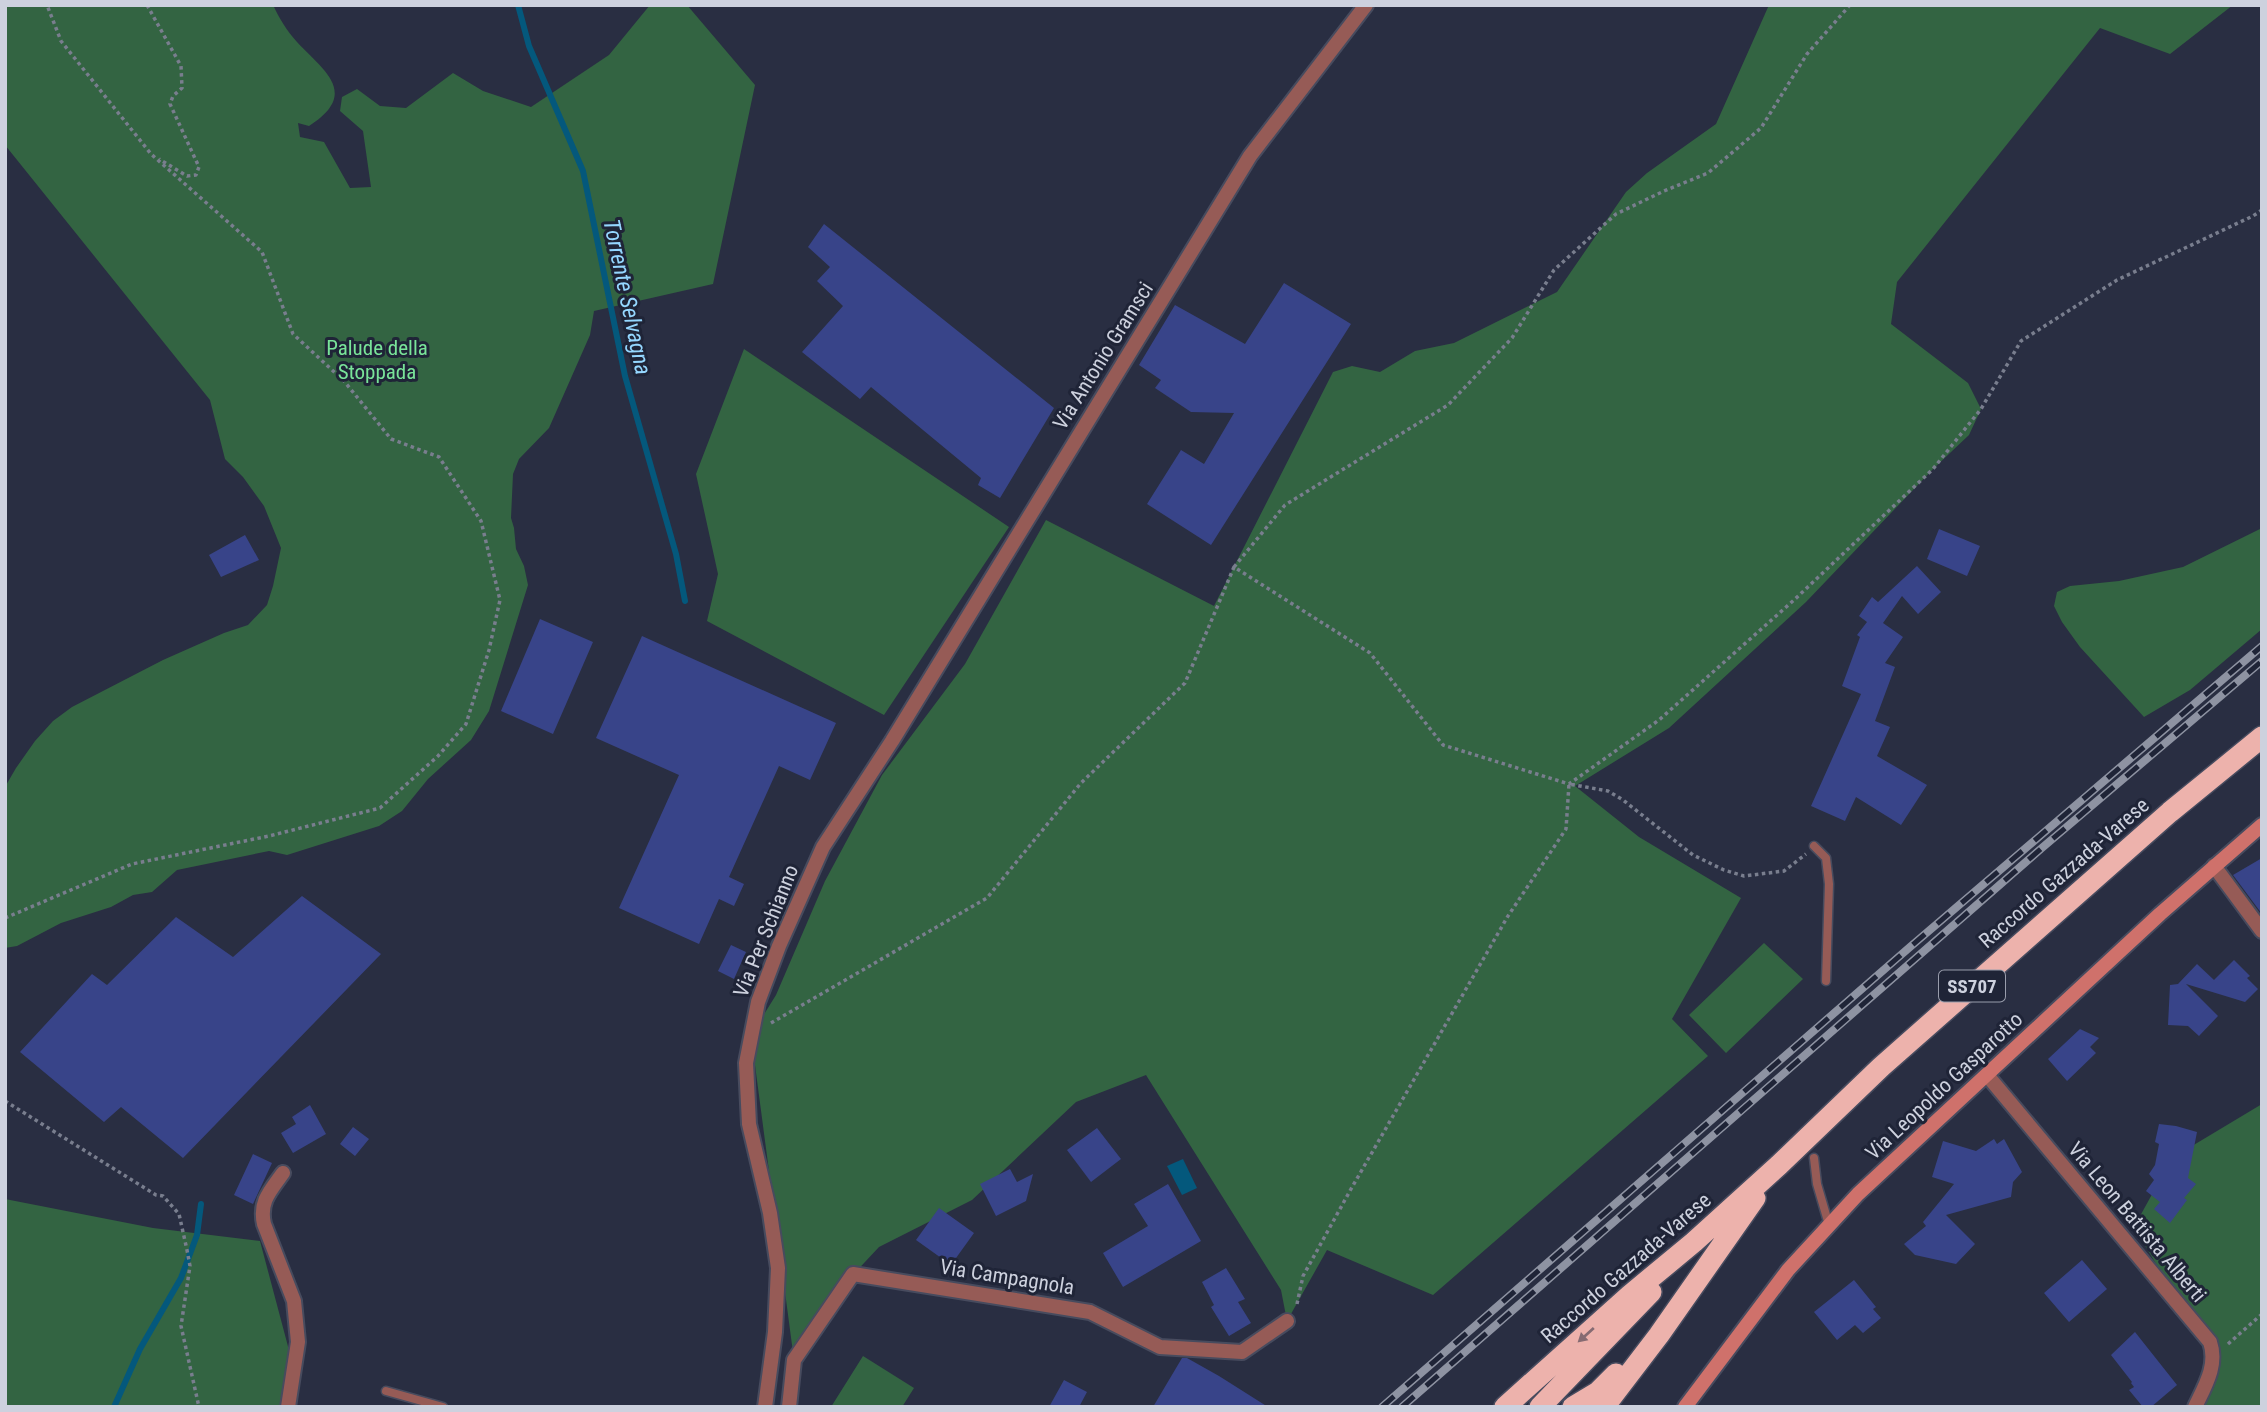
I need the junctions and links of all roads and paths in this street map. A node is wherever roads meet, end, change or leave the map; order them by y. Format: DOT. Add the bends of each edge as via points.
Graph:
graph roads {
  1 [pos="47,5"];
  2 [pos="148,5"];
  3 [pos="1366,5"];
  4 [pos="1850,5"];
  5 [pos="151,154"];
  6 [pos="2262,210"];
  7 [pos="1234,567"];
  8 [pos="2262,737"];
  9 [pos="892,741"];
  10 [pos="1569,784"];
  11 [pos="2262,825"];
  12 [pos="1814,846"];
  13 [pos="2214,866"];
  14 [pos="5,918"];
  15 [pos="2262,931"];
  16 [pos="1826,981"];
  17 [pos="751,1035"];
  18 [pos="1987,1075"];
  19 [pos="5,1101"];
  20 [pos="1814,1158"];
  21 [pos="1779,1165"];
  22 [pos="283,1173"];
  23 [pos="1829,1225"];
  24 [pos="1730,1233"];
  25 [pos="1694,1242"];
  26 [pos="1297,1304"];
  27 [pos="2262,1314"];
  28 [pos="1287,1321"];
  29 [pos="2213,1351"];
  30 [pos="386,1391"];
  31 [pos="199,1407"];
  32 [pos="288,1407"];
  33 [pos="443,1407"];
  34 [pos="765,1407"];
  35 [pos="789,1407"];
  36 [pos="1505,1407"];
  37 [pos="1540,1407"];
  38 [pos="1573,1407"];
  39 [pos="1604,1407"];
  40 [pos="1685,1407"];
  41 [pos="2195,1407"];
  1 -- 5 [label="path" via="61,41"];
  2 -- 5 [label="path" via="181,66 182,88 170,104 200,167 196,175 187,176"];
  3 -- 9 [label="street, Via Antonio Gramsci" via="1250,156"];
  4 -- 7 [label="path" via="1807,54 1761,128 1708,173 1616,215 1553,270 1512,338 1448,405 1285,505"];
  5 -- 14 [label="path" via="262,252 293,334 344,381 391,439 439,457 481,521 500,600 466,724 380,808 132,864"];
  6 -- 10 [label="path" via="2117,280 2021,341 1982,409 1933,469 1659,720"];
  7 -- 10 [label="path" via="1370,653 1443,745"];
  7 -- 17 [label="path" via="1185,683 1081,783 986,898"];
  8 -- 21 [label="highway, Raccordo Gazzada-Varese / SS707" via="2170,812 1881,1067"];
  9 -- 17 [label="street, Via Per Schianno" via="823,847 758,1002"];
  10 -- 12 [label="path" via="1608,792 1693,855 1744,876 1784,871"];
  10 -- 26 [label="path" via="1566,830 1508,916 1351,1189 1303,1276"];
  11 -- 13 [label="main road, Via Leopoldo Gasparotto"];
  12 -- 16 [label="lane" via="1826,858 1829,884"];
  13 -- 15 [label="street"];
  13 -- 18 [label="main road, Via Leopoldo Gasparotto"];
  17 -- 34 [label="street, Via Per Schianno" via="746,1063 749,1124 778,1268"];
  18 -- 23 [label="main road, Via Leopoldo Gasparotto"];
  18 -- 29 [label="street, Via Leon Battista Alberti"];
  19 -- 31 [label="path" via="163,1196 179,1214 190,1266 181,1326"];
  20 -- 23 [label="lane"];
  21 -- 24 [label="highway, Raccordo Gazzada-Varese / SS707"];
  21 -- 25 [label="highway, Raccordo Gazzada-Varese / SS707"];
  22 -- 32 [label="street" via="261,1212 294,1301 298,1342"];
  23 -- 40 [label="main road, Via Leopoldo Gasparotto" via="1788,1270"];
  24 -- 38 [label="highway" via="1610,1381"];
  24 -- 39 [label="highway, Raccordo Gazzada-Varese / SS707"];
  25 -- 36 [label="highway, Raccordo Gazzada-Varese / SS707, one-way"];
  25 -- 37 [label="highway" via="1647,1298"];
  27 -- 29 [label="path" via="2229,1344"];
  28 -- 35 [label="street, Via Campagnola" via="1242,1352 1160,1347 1090,1312 853,1274 794,1360"];
  29 -- 41 [label="street" via="2208,1381"];
  30 -- 33 [label="lane"];
}
